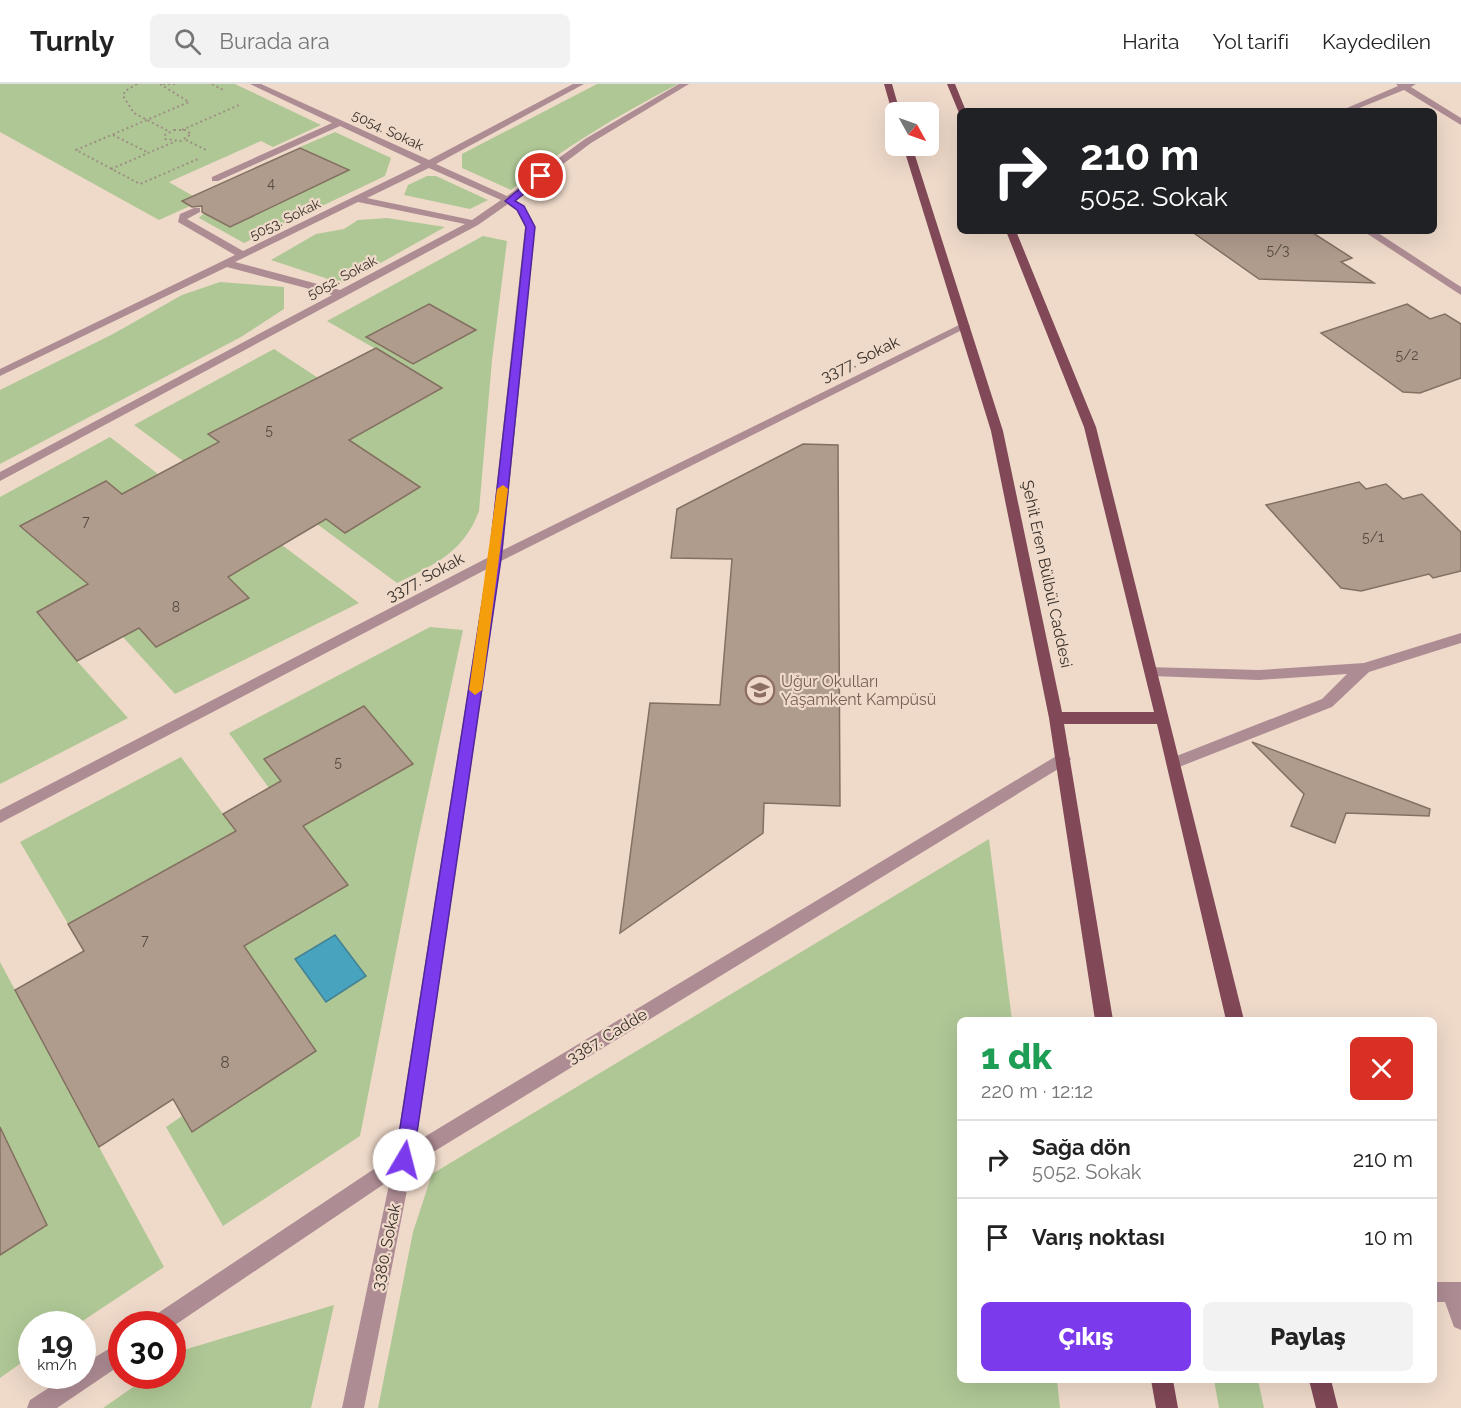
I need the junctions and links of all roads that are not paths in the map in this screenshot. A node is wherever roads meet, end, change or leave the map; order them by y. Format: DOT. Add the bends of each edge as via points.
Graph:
graph roads {
  1 [pos="254,84"];
  2 [pos="579,84"];
  3 [pos="685,84"];
  4 [pos="888,84"];
  5 [pos="951,84"];
  6 [pos="1406,85"];
  7 [pos="893,102"];
  8 [pos="961,108"];
  9 [pos="1351,108"];
  10 [pos="1461,122"];
  11 [pos="340,123"];
  12 [pos="910,156"];
  13 [pos="429,164"];
  14 [pos="215,179"];
  15 [pos="357,199"];
  16 [pos="510,201"];
  17 [pos="197,210"];
  18 [pos="474,223"];
  19 [pos="1012,234"];
  20 [pos="1373,234"];
  21 [pos="243,255"];
  22 [pos="225,263"];
  23 [pos="1461,292"];
  24 [pos="342,294"];
  25 [pos="965,326"];
  26 [pos="0,374"];
  27 [pos="0,477"];
  28 [pos="495,559"];
  29 [pos="1461,638"];
  30 [pos="1364,668"];
  31 [pos="1151,671"];
  32 [pos="1056,718"];
  33 [pos="1163,718"];
  34 [pos="1063,759"];
  35 [pos="1174,763"];
  36 [pos="0,817"];
  37 [pos="1104,1017"];
  38 [pos="1233,1017"];
  39 [pos="404,1160"];
  40 [pos="1449,1292"];
  41 [pos="178,1311"];
  42 [pos="1461,1320"];
  43 [pos="108,1360"];
  44 [pos="1163,1383"];
  45 [pos="1321,1383"];
  46 [pos="38,1408"];
  47 [pos="353,1408"];
  48 [pos="1167,1408"];
  49 [pos="1327,1408"];
  1 -- 11 [label="street, 5054. Sokak"];
  2 -- 13 [label="street, 5053. Sokak"];
  3 -- 16 [label="street, 5052. Sokak" via="601,132"];
  4 -- 7 [label="main road"];
  5 -- 8 [label="main road"];
  6 -- 9 [label="street"];
  6 -- 10 [label="street"];
  11 -- 13 [label="street, 5054. Sokak"];
  11 -- 14 [label="street"];
  12 -- 25 [label="main road, Şehit Eren Bülbül Caddesi"];
  13 -- 15 [label="street, 5053. Sokak"];
  13 -- 16 [label="street, 5054. Sokak"];
  15 -- 18 [label="street"];
  15 -- 21 [label="street, 5053. Sokak"];
  16 -- 18 [label="street, 5052. Sokak"];
  16 -- 28 [label="street, 3380. Sokak" via="521,208 530,227 530,239"];
  17 -- 21 [label="street" via="182,220"];
  18 -- 24 [label="street, 5052. Sokak"];
  19 -- 31 [label="main road" via="1090,427"];
  20 -- 23 [label="street"];
  21 -- 22 [label="street, 5053. Sokak"];
  22 -- 24 [label="street"];
  22 -- 26 [label="street, 5053. Sokak"];
  24 -- 27 [label="street, 5052. Sokak"];
  25 -- 28 [label="street, 3377. Sokak"];
  25 -- 32 [label="main road, Şehit Eren Bülbül Caddesi" via="997,431"];
  28 -- 36 [label="street, 3377. Sokak"];
  28 -- 39 [label="street, 3380. Sokak"];
  29 -- 30 [label="street"];
  30 -- 31 [label="street" via="1259,675"];
  30 -- 35 [label="street" via="1328,703"];
  31 -- 33 [label="main road"];
  32 -- 33 [label="main road"];
  32 -- 34 [label="main road, Şehit Eren Bülbül Caddesi"];
  33 -- 35 [label="main road"];
  34 -- 37 [label="main road, Şehit Eren Bülbül Caddesi"];
  34 -- 39 [label="street, 3387. Cadde"];
  35 -- 38 [label="main road"];
  39 -- 41 [label="street, 3387. Cadde"];
  39 -- 47 [label="street, 3380. Sokak"];
  40 -- 42 [label="street"];
  43 -- 46 [label="street"];
  44 -- 48 [label="main road"];
  45 -- 49 [label="main road"];
}
